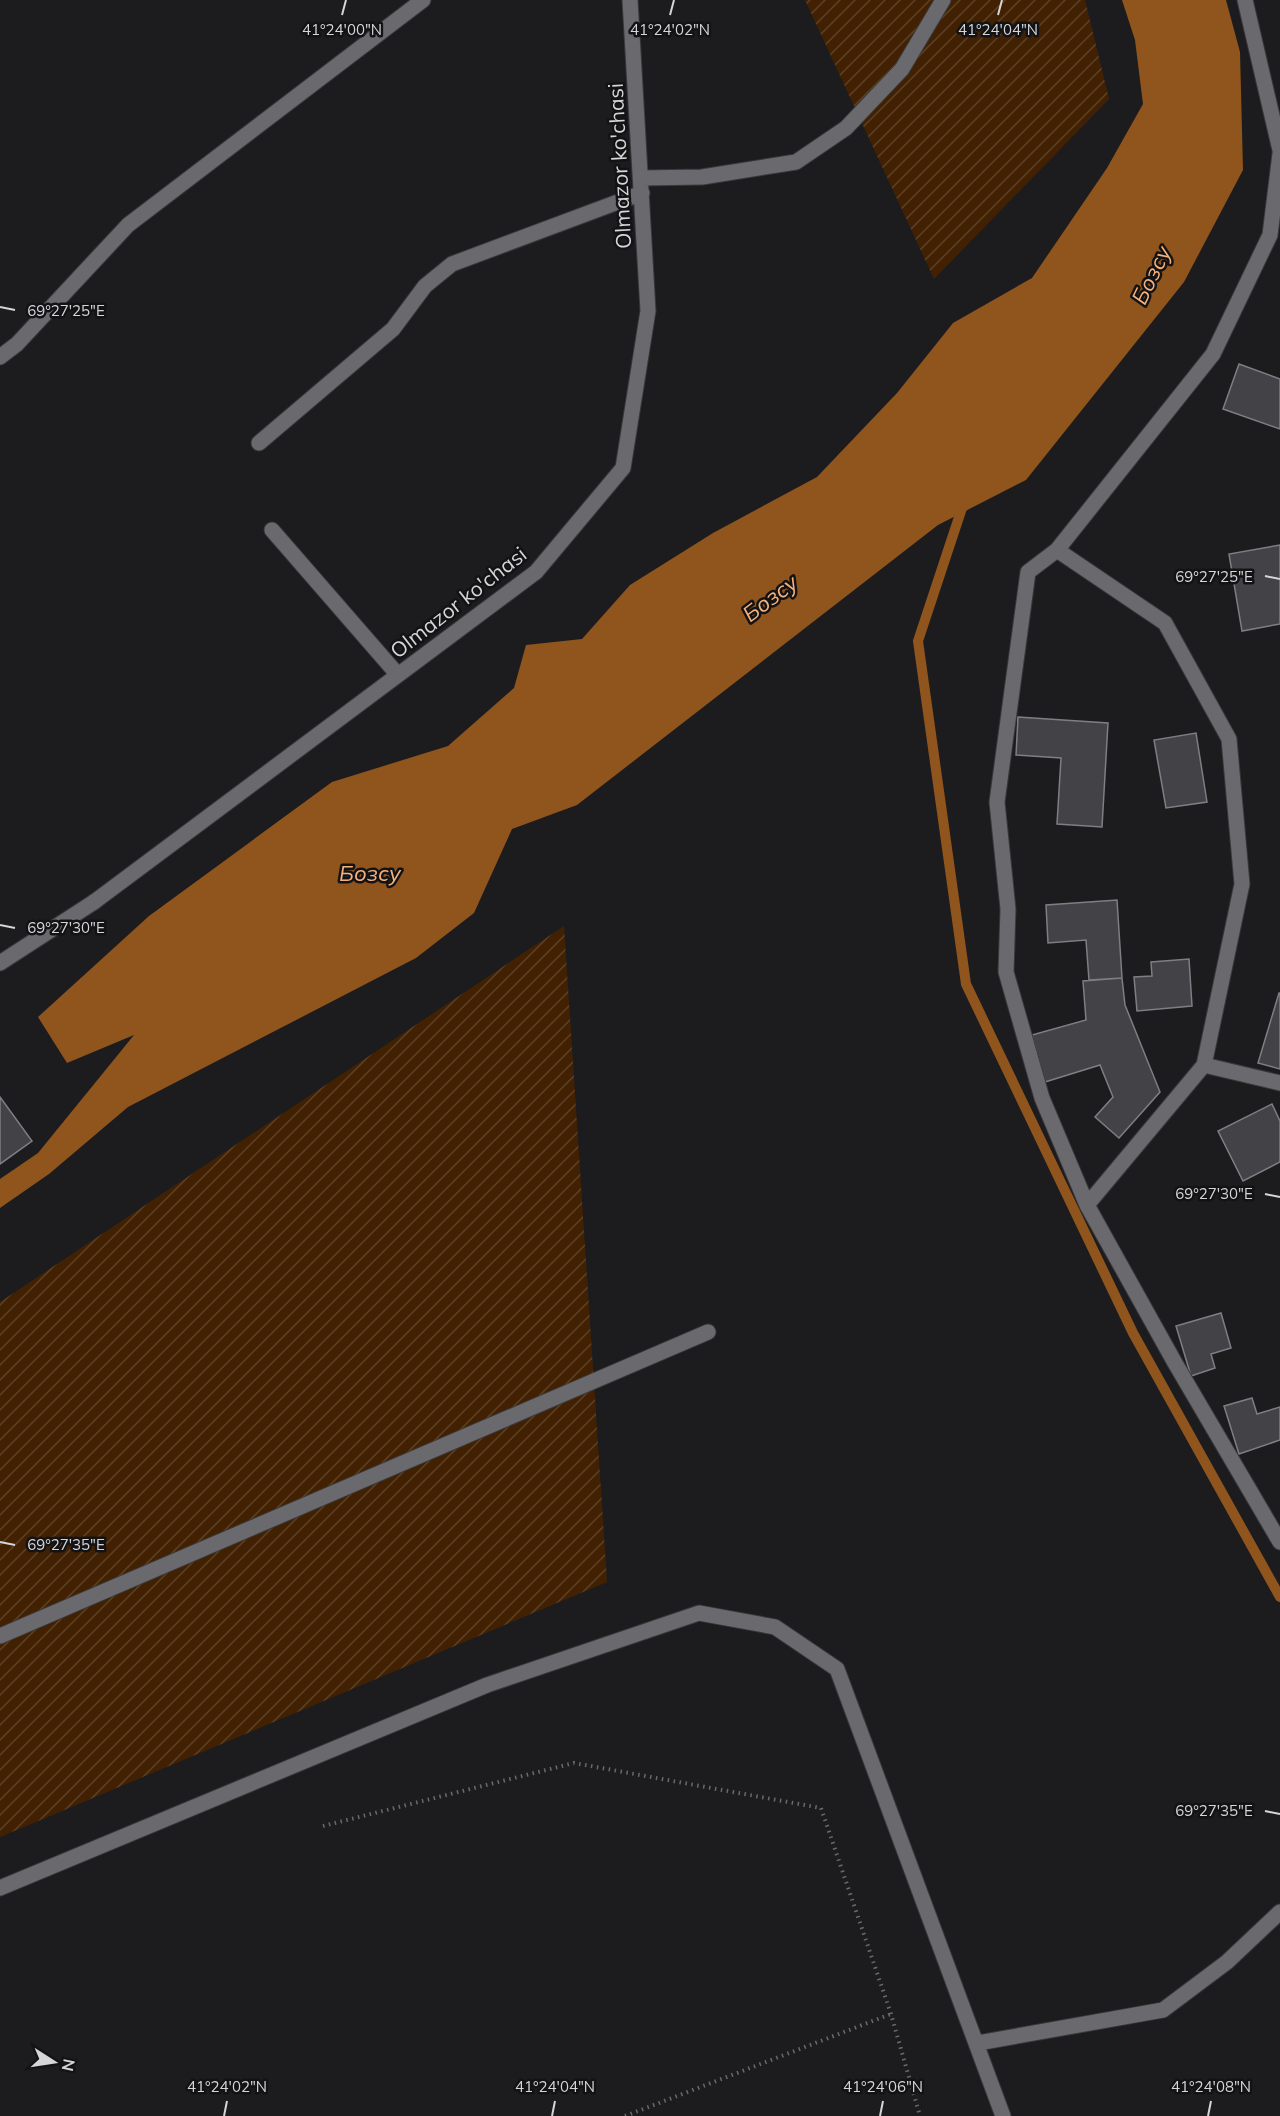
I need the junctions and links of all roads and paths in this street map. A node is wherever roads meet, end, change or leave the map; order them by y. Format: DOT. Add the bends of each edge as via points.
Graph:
graph roads {
  1 [pos="423,0"];
  2 [pos="630,0"];
  3 [pos="943,0"];
  4 [pos="1245,0"];
  5 [pos="1280,152"];
  6 [pos="641,185"];
  7 [pos="0,357"];
  8 [pos="259,442"];
  9 [pos="272,530"];
  10 [pos="1058,550"];
  11 [pos="398,675"];
  12 [pos="0,963"];
  13 [pos="1204,1065"];
  14 [pos="1280,1083"];
  15 [pos="1087,1205"];
  16 [pos="708,1332"];
  17 [pos="1280,1542"];
  18 [pos="0,1636"];
  19 [pos="323,1826"];
  20 [pos="0,1888"];
  21 [pos="1280,1911"];
  22 [pos="891,2014"];
  23 [pos="978,2043"];
  24 [pos="625,2116"];
  25 [pos="920,2116"];
  26 [pos="1003,2116"];
  1 -- 7 [label="street" via="128,225 17,344"];
  2 -- 6 [label="street, Olmazor ko'chasi"];
  3 -- 6 [label="street" via="902,69 846,128 796,162"];
  4 -- 5 [label="street"];
  5 -- 10 [label="street" via="1270,235 1213,354"];
  6 -- 8 [label="street" via="452,264 425,286 393,329"];
  6 -- 11 [label="street, Olmazor ko'chasi" via="648,311 623,468 536,572"];
  9 -- 11 [label="street"];
  10 -- 13 [label="street" via="1165,623 1229,739 1242,884"];
  10 -- 15 [label="street" via="1028,572 997,802 1008,909 1006,972 1042,1098"];
  11 -- 12 [label="street, Olmazor ko'chasi" via="94,902"];
  13 -- 14 [label="street"];
  13 -- 15 [label="street"];
  15 -- 17 [label="street" via="1174,1363"];
  16 -- 18 [label="street"];
  19 -- 22 [label="path" via="574,1763 821,1808"];
  20 -- 23 [label="street" via="487,1685 699,1613 775,1627 837,1669"];
  21 -- 23 [label="street" via="1227,1962 1163,2010"];
  22 -- 24 [label="path"];
  22 -- 25 [label="path"];
  23 -- 26 [label="street"];
}
